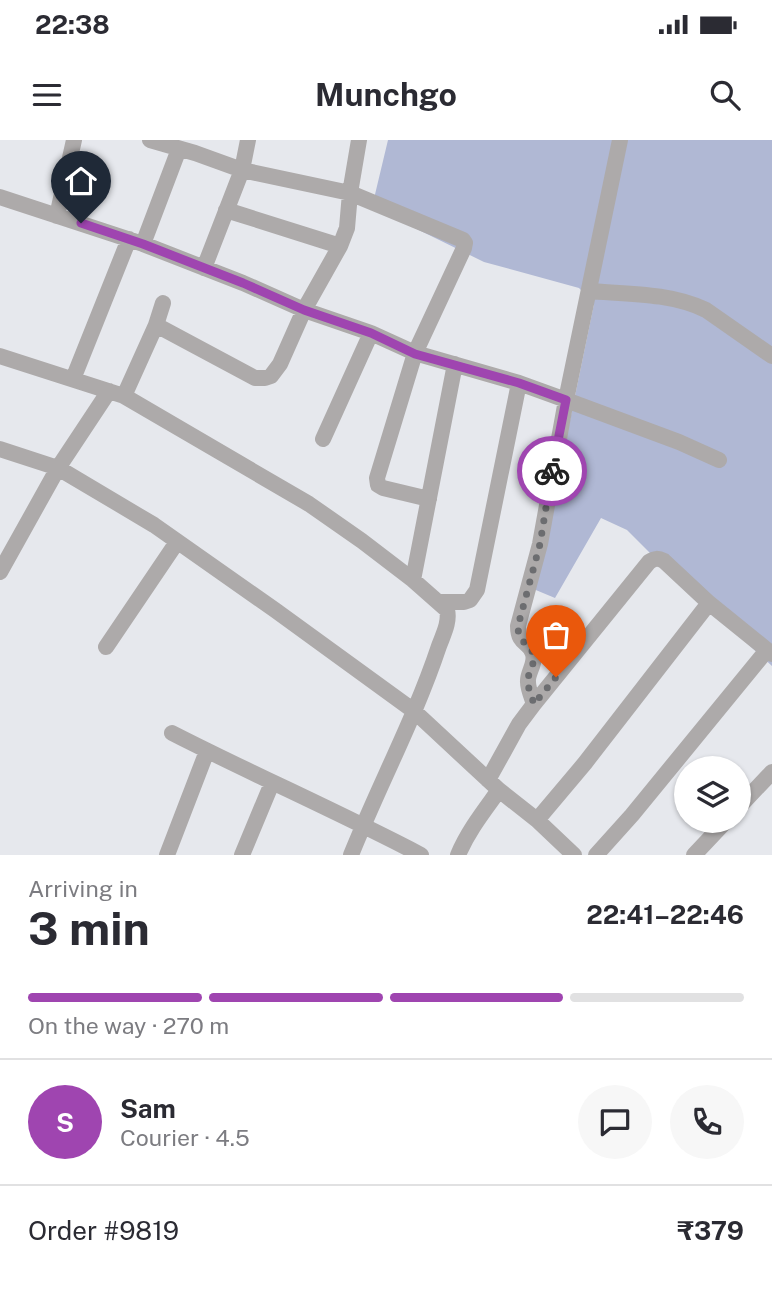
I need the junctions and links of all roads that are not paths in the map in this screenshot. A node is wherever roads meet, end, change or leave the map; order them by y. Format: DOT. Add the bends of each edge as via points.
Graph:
graph roads {
  1 [pos="74,140"];
  2 [pos="150,140"];
  3 [pos="248,140"];
  4 [pos="359,140"];
  5 [pos="620,140"];
  6 [pos="191,147"];
  7 [pos="242,170"];
  8 [pos="350,193"];
  9 [pos="0,197"];
  10 [pos="226,210"];
  11 [pos="57,216"];
  12 [pos="136,241"];
  13 [pos="340,246"];
  14 [pos="204,268"];
  15 [pos="589,291"];
  16 [pos="163,303"];
  17 [pos="304,310"];
  18 [pos="156,325"];
  19 [pos="371,333"];
  20 [pos="770,350"];
  21 [pos="415,354"];
  22 [pos="0,356"];
  23 [pos="455,364"];
  24 [pos="73,379"];
  25 [pos="519,383"];
  26 [pos="116,393"];
  27 [pos="566,400"];
  28 [pos="323,439"];
  29 [pos="0,449"];
  30 [pos="719,460"];
  31 [pos="58,468"];
  32 [pos="429,499"];
  33 [pos="177,542"];
  34 [pos="0,572"];
  35 [pos="413,580"];
  36 [pos="439,602"];
  37 [pos="709,603"];
  38 [pos="106,647"];
  39 [pos="769,652"];
  40 [pos="534,704"];
  41 [pos="414,711"];
  42 [pos="172,733"];
  43 [pos="207,751"];
  44 [pos="772,772"];
  45 [pos="272,783"];
  46 [pos="494,785"];
  47 [pos="751,794"];
  48 [pos="537,820"];
  49 [pos="363,825"];
  50 [pos="715,833"];
  51 [pos="167,855"];
  52 [pos="242,855"];
  53 [pos="351,855"];
  54 [pos="421,855"];
  55 [pos="458,855"];
  56 [pos="574,855"];
  57 [pos="596,855"];
  58 [pos="694,855"];
  1 -- 11 [label="street"];
  2 -- 6 [label="street"];
  3 -- 7 [label="street"];
  4 -- 8 [label="street"];
  5 -- 15 [label="street"];
  6 -- 7 [label="street"];
  6 -- 12 [label="street"];
  7 -- 8 [label="street"];
  7 -- 10 [label="street"];
  8 -- 13 [label="street" via="347,228"];
  8 -- 21 [label="street" via="465,243"];
  9 -- 11 [label="street"];
  10 -- 13 [label="street"];
  10 -- 14 [label="street"];
  11 -- 12 [label="street"];
  12 -- 14 [label="street"];
  12 -- 24 [label="street"];
  13 -- 17 [label="street"];
  14 -- 17 [label="street"];
  15 -- 20 [label="street" via="695,305"];
  15 -- 27 [label="street"];
  16 -- 18 [label="street"];
  17 -- 18 [label="street" via="280,364 265,378 255,378"];
  17 -- 19 [label="street"];
  18 -- 26 [label="street"];
  19 -- 21 [label="street"];
  19 -- 28 [label="street"];
  21 -- 23 [label="street"];
  21 -- 32 [label="street" via="377,482 383,488"];
  22 -- 24 [label="street"];
  23 -- 25 [label="street"];
  23 -- 32 [label="street"];
  24 -- 26 [label="street"];
  25 -- 27 [label="street"];
  25 -- 36 [label="street" via="477,590 470,600"];
  26 -- 31 [label="street"];
  26 -- 35 [label="street" via="309,504"];
  27 -- 30 [label="street"];
  27 -- 40 [label="street" via="540,544 518,626 521,641 532,650 528,683"];
  29 -- 31 [label="street"];
  31 -- 33 [label="street"];
  31 -- 34 [label="street"];
  32 -- 35 [label="street"];
  33 -- 38 [label="street"];
  33 -- 41 [label="street"];
  35 -- 36 [label="street"];
  36 -- 41 [label="street" via="447,610 447,624"];
  37 -- 39 [label="street"];
  37 -- 40 [label="street" via="664,561 654,559"];
  37 -- 48 [label="street"];
  39 -- 57 [label="street"];
  40 -- 46 [label="street" via="519,724"];
  41 -- 46 [label="street"];
  41 -- 49 [label="street"];
  42 -- 43 [label="street"];
  43 -- 45 [label="street"];
  43 -- 51 [label="street"];
  44 -- 47 [label="street"];
  45 -- 49 [label="street"];
  45 -- 52 [label="street"];
  46 -- 48 [label="street"];
  46 -- 55 [label="street"];
  48 -- 56 [label="street"];
  49 -- 53 [label="street"];
  49 -- 54 [label="street"];
  50 -- 58 [label="street"];
}
